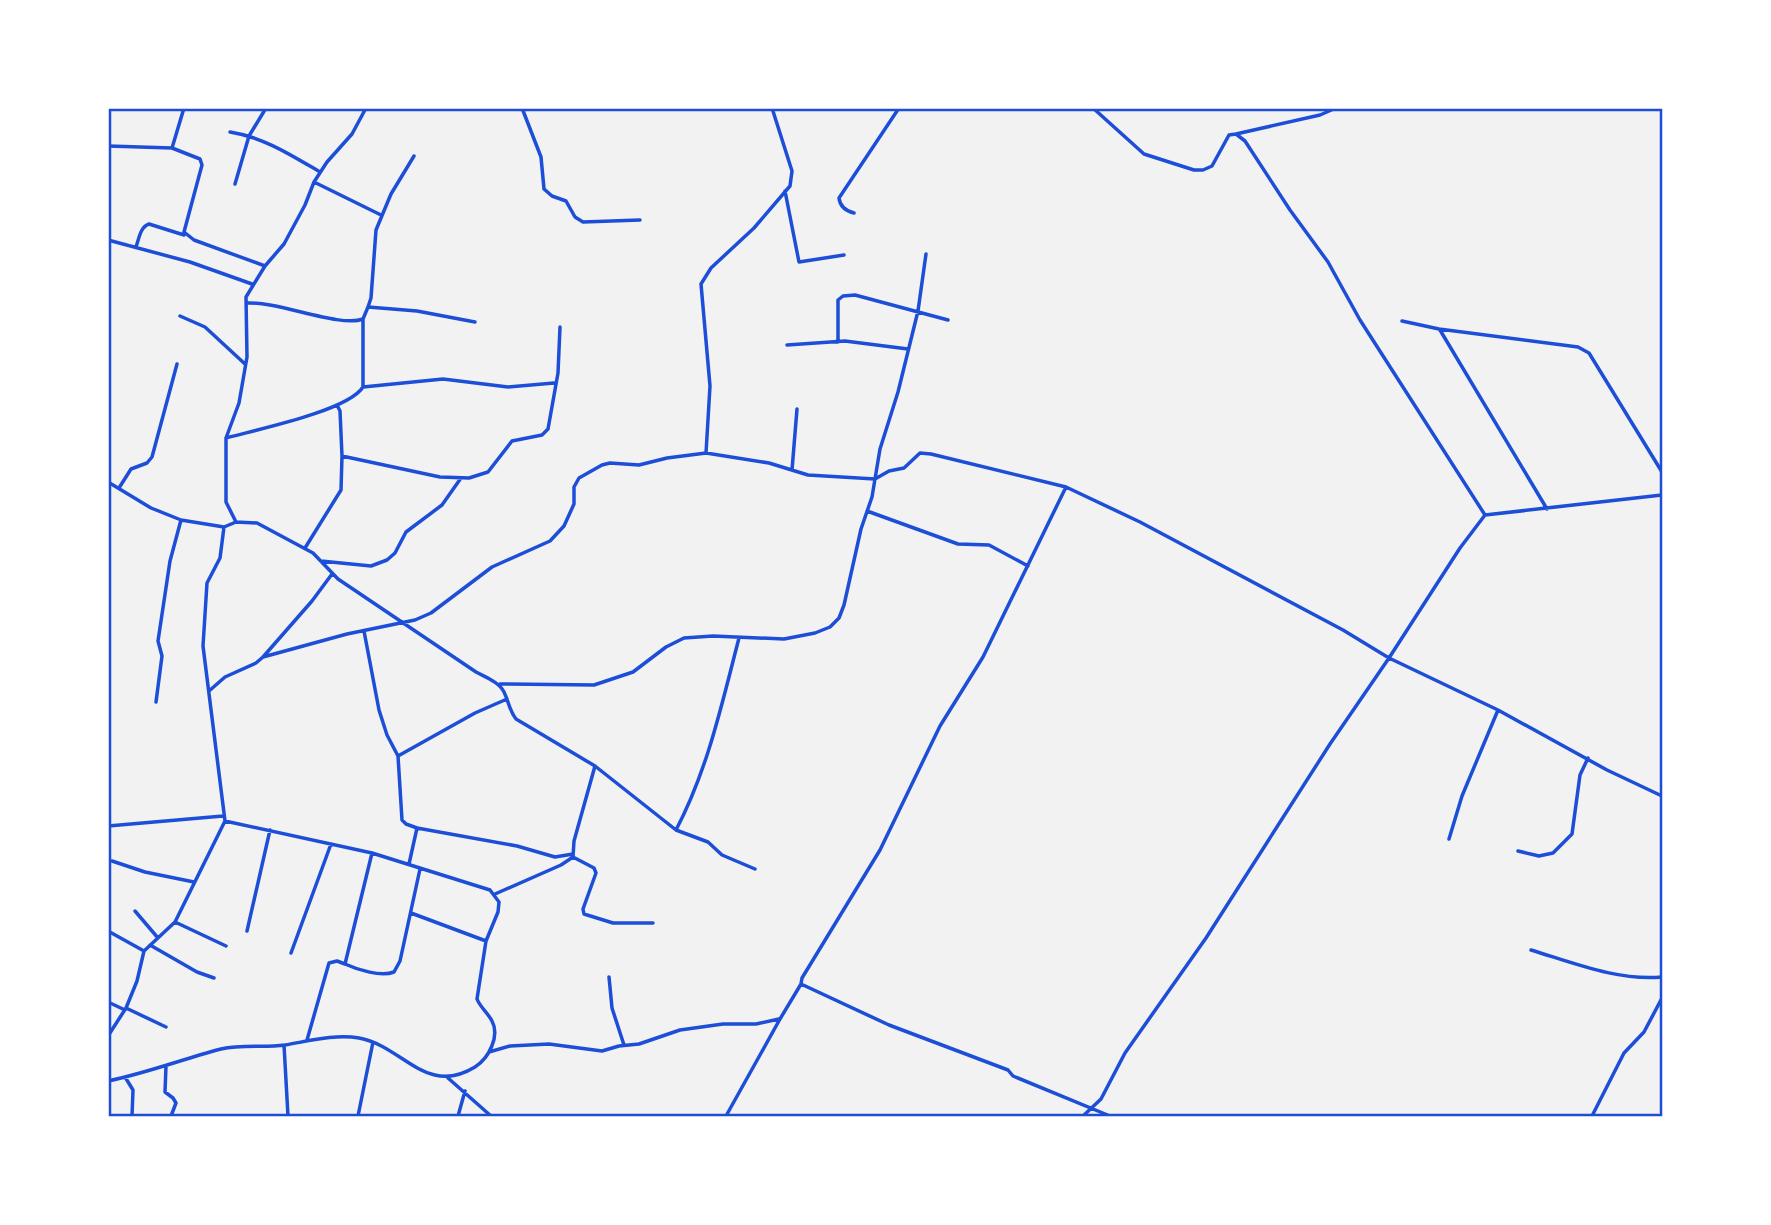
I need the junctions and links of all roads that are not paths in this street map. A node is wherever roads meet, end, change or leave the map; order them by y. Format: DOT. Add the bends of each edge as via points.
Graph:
graph roads {
  1 [pos="184,108"];
  2 [pos="266,108"];
  3 [pos="366,108"];
  4 [pos="522,108"];
  5 [pos="772,108"];
  6 [pos="899,108"];
  7 [pos="1093,108"];
  8 [pos="1336,108"];
  9 [pos="230,132"];
  10 [pos="1236,134"];
  11 [pos="249,136"];
  12 [pos="108,146"];
  13 [pos="172,148"];
  14 [pos="414,156"];
  15 [pos="321,172"];
  16 [pos="314,182"];
  17 [pos="235,184"];
  18 [pos="785,191"];
  19 [pos="854,213"];
  20 [pos="382,215"];
  21 [pos="640,220"];
  22 [pos="186,236"];
  23 [pos="108,240"];
  24 [pos="136,247"];
  25 [pos="926,254"];
  26 [pos="844,255"];
  27 [pos="265,265"];
  28 [pos="252,284"];
  29 [pos="246,303"];
  30 [pos="368,307"];
  31 [pos="918,310"];
  32 [pos="180,316"];
  33 [pos="363,319"];
  34 [pos="948,320"];
  35 [pos="1402,321"];
  36 [pos="475,322"];
  37 [pos="561,327"];
  38 [pos="1439,329"];
  39 [pos="838,342"];
  40 [pos="787,345"];
  41 [pos="908,349"];
  42 [pos="177,363"];
  43 [pos="245,364"];
  44 [pos="554,383"];
  45 [pos="363,387"];
  46 [pos="337,405"];
  47 [pos="797,409"];
  48 [pos="226,438"];
  49 [pos="706,453"];
  50 [pos="342,456"];
  51 [pos="792,470"];
  52 [pos="1662,472"];
  53 [pos="461,478"];
  54 [pos="875,479"];
  55 [pos="108,482"];
  56 [pos="119,488"];
  57 [pos="1066,488"];
  58 [pos="1662,495"];
  59 [pos="1547,509"];
  60 [pos="867,512"];
  61 [pos="1485,515"];
  62 [pos="181,520"];
  63 [pos="236,522"];
  64 [pos="224,527"];
  65 [pos="305,548"];
  66 [pos="321,561"];
  67 [pos="1028,566"];
  68 [pos="332,574"];
  69 [pos="400,622"];
  70 [pos="364,631"];
  71 [pos="739,638"];
  72 [pos="263,657"];
  73 [pos="1389,658"];
  74 [pos="499,684"];
  75 [pos="209,691"];
  76 [pos="507,699"];
  77 [pos="156,702"];
  78 [pos="1498,710"];
  79 [pos="397,756"];
  80 [pos="1588,758"];
  81 [pos="595,766"];
  82 [pos="1662,796"];
  83 [pos="224,819"];
  84 [pos="108,826"];
  85 [pos="418,828"];
  86 [pos="270,830"];
  87 [pos="676,830"];
  88 [pos="1449,838"];
  89 [pos="331,844"];
  90 [pos="1518,851"];
  91 [pos="372,853"];
  92 [pos="573,855"];
  93 [pos="112,861"];
  94 [pos="409,864"];
  95 [pos="420,869"];
  96 [pos="755,869"];
  97 [pos="194,882"];
  98 [pos="495,894"];
  99 [pos="135,911"];
  100 [pos="411,913"];
  101 [pos="175,922"];
  102 [pos="653,923"];
  103 [pos="108,931"];
  104 [pos="247,931"];
  105 [pos="158,938"];
  106 [pos="486,941"];
  107 [pos="150,945"];
  108 [pos="226,946"];
  109 [pos="1531,950"];
  110 [pos="144,951"];
  111 [pos="291,953"];
  112 [pos="345,964"];
  113 [pos="1662,976"];
  114 [pos="610,977"];
  115 [pos="214,978"];
  116 [pos="801,985"];
  117 [pos="1662,998"];
  118 [pos="108,1002"];
  119 [pos="126,1009"];
  120 [pos="780,1019"];
  121 [pos="166,1027"];
  122 [pos="108,1036"];
  123 [pos="306,1040"];
  124 [pos="373,1042"];
  125 [pos="284,1045"];
  126 [pos="624,1045"];
  127 [pos="489,1052"];
  128 [pos="166,1066"];
  129 [pos="125,1077"];
  130 [pos="448,1078"];
  131 [pos="108,1081"];
  132 [pos="465,1091"];
  133 [pos="1091,1109"];
  134 [pos="132,1116"];
  135 [pos="171,1116"];
  136 [pos="288,1116"];
  137 [pos="358,1116"];
  138 [pos="458,1116"];
  139 [pos="491,1116"];
  140 [pos="726,1116"];
  141 [pos="1083,1116"];
  142 [pos="1110,1116"];
  143 [pos="1592,1116"];
  1 -- 13 [label="street"];
  2 -- 11 [label="street"];
  3 -- 15 [label="street" via="352,134"];
  4 -- 21 [label="street" via="541,158 547,193 566,201 583,222"];
  5 -- 18 [label="street" via="792,171"];
  6 -- 19 [label="street" via="839,198 840,204"];
  7 -- 10 [label="street" via="1144,154 1194,170 1212,166 1229,135"];
  8 -- 10 [label="street"];
  9 -- 11 [label="street"];
  10 -- 61 [label="street" via="1328,262"];
  11 -- 15 [label="street"];
  11 -- 17 [label="street"];
  12 -- 13 [label="street"];
  13 -- 22 [label="street" via="200,159 202,165 183,227"];
  14 -- 20 [label="street"];
  15 -- 16 [label="street"];
  16 -- 20 [label="street"];
  16 -- 27 [label="street" via="284,244"];
  18 -- 26 [label="street" via="799,262"];
  18 -- 49 [label="street" via="701,284 710,386"];
  20 -- 30 [label="street" via="376,230"];
  22 -- 24 [label="street" via="149,224 141,231"];
  22 -- 27 [label="street"];
  23 -- 24 [label="street"];
  24 -- 28 [label="street"];
  25 -- 31 [label="street"];
  27 -- 28 [label="street"];
  28 -- 29 [label="street"];
  29 -- 33 [label="street"];
  29 -- 43 [label="street" via="249,343"];
  30 -- 33 [label="street"];
  30 -- 36 [label="street"];
  31 -- 34 [label="street"];
  31 -- 39 [label="street" via="843,296 838,300"];
  31 -- 41 [label="street"];
  32 -- 43 [label="street" via="205,327"];
  33 -- 45 [label="street"];
  35 -- 38 [label="street"];
  37 -- 44 [label="street"];
  38 -- 52 [label="street" via="1578,347 1589,353"];
  38 -- 59 [label="street"];
  39 -- 40 [label="street"];
  39 -- 41 [label="street"];
  41 -- 54 [label="street"];
  42 -- 56 [label="street" via="152,457 131,469"];
  43 -- 48 [label="street" via="239,402"];
  44 -- 45 [label="street" via="508,387 443,379"];
  44 -- 53 [label="street" via="546,432 512,441 488,472"];
  45 -- 46 [label="street"];
  46 -- 48 [label="street"];
  46 -- 50 [label="street"];
  47 -- 51 [label="street"];
  48 -- 63 [label="street" via="226,502"];
  49 -- 51 [label="street"];
  49 -- 69 [label="street" via="639,465 610,463 587,472 574,488 574,504 564,526 550,541 492,567 431,613"];
  50 -- 53 [label="street"];
  50 -- 65 [label="street" via="339,496"];
  51 -- 54 [label="street"];
  53 -- 66 [label="street" via="442,505 406,532 387,560 371,566"];
  54 -- 57 [label="street" via="904,468 920,453"];
  54 -- 60 [label="street"];
  55 -- 56 [label="street"];
  56 -- 62 [label="street"];
  57 -- 67 [label="street"];
  57 -- 73 [label="street" via="1140,522"];
  58 -- 59 [label="street"];
  59 -- 61 [label="street"];
  60 -- 67 [label="street" via="958,544 989,545"];
  60 -- 71 [label="street" via="844,606 830,627 784,639"];
  61 -- 73 [label="street"];
  62 -- 64 [label="street"];
  62 -- 77 [label="street" via="158,641 162,656"];
  63 -- 64 [label="street"];
  63 -- 65 [label="street" via="257,523"];
  64 -- 75 [label="street" via="220,558 206,590 203,646"];
  65 -- 66 [label="street"];
  66 -- 68 [label="street"];
  67 -- 116 [label="street" via="983,657 940,726 880,850"];
  68 -- 69 [label="street"];
  68 -- 72 [label="street"];
  69 -- 70 [label="street"];
  69 -- 74 [label="street"];
  70 -- 72 [label="street"];
  70 -- 79 [label="street" via="379,710"];
  71 -- 74 [label="street" via="698,637 674,642 633,672 594,685"];
  71 -- 87 [label="street" via="705,766"];
  72 -- 75 [label="street"];
  73 -- 78 [label="street"];
  73 -- 133 [label="street"];
  74 -- 76 [label="street"];
  75 -- 83 [label="street"];
  76 -- 79 [label="street"];
  76 -- 81 [label="street" via="516,719"];
  78 -- 80 [label="street"];
  78 -- 88 [label="street"];
  79 -- 85 [label="street" via="402,820"];
  80 -- 82 [label="street"];
  80 -- 90 [label="street" via="1580,775 1572,834 1553,853 1539,856"];
  81 -- 87 [label="street"];
  81 -- 92 [label="street"];
  83 -- 84 [label="street"];
  83 -- 86 [label="street"];
  83 -- 97 [label="street"];
  85 -- 92 [label="street" via="555,857"];
  85 -- 94 [label="street"];
  86 -- 89 [label="street"];
  86 -- 104 [label="street"];
  87 -- 96 [label="street"];
  89 -- 91 [label="street"];
  89 -- 111 [label="street"];
  91 -- 94 [label="street"];
  91 -- 112 [label="street"];
  92 -- 98 [label="street" via="561,865"];
  92 -- 102 [label="street" via="596,873 584,914 613,923"];
  93 -- 97 [label="street"];
  94 -- 95 [label="street"];
  95 -- 98 [label="street"];
  95 -- 100 [label="street"];
  97 -- 101 [label="street"];
  98 -- 106 [label="street" via="498,912"];
  99 -- 105 [label="street"];
  100 -- 106 [label="street"];
  100 -- 112 [label="street" via="394,972"];
  101 -- 105 [label="street"];
  101 -- 108 [label="street"];
  103 -- 110 [label="street"];
  105 -- 107 [label="street"];
  106 -- 127 [label="street" via="477,999 494,1024"];
  107 -- 110 [label="street"];
  107 -- 115 [label="street"];
  109 -- 113 [label="street" via="1618,975"];
  110 -- 119 [label="street"];
  112 -- 123 [label="street" via="329,963"];
  114 -- 126 [label="street" via="612,1008"];
  116 -- 120 [label="street"];
  116 -- 133 [label="street"];
  117 -- 143 [label="street" via="1644,1032 1624,1053"];
  118 -- 119 [label="street"];
  119 -- 121 [label="street"];
  119 -- 122 [label="street"];
  120 -- 126 [label="street" via="680,1030"];
  120 -- 140 [label="street"];
  123 -- 124 [label="street" via="340,1037"];
  123 -- 125 [label="street"];
  124 -- 130 [label="street" via="424,1071"];
  124 -- 137 [label="street"];
  125 -- 128 [label="street" via="221,1049"];
  125 -- 136 [label="street"];
  126 -- 127 [label="street" via="602,1051 549,1044 510,1046"];
  127 -- 130 [label="street" via="477,1066"];
  128 -- 129 [label="street"];
  128 -- 135 [label="street" via="165,1092 176,1103"];
  129 -- 131 [label="street"];
  129 -- 134 [label="street" via="133,1090"];
  130 -- 132 [label="street"];
  132 -- 138 [label="street"];
  132 -- 139 [label="street"];
  133 -- 141 [label="street"];
  133 -- 142 [label="street"];
}
